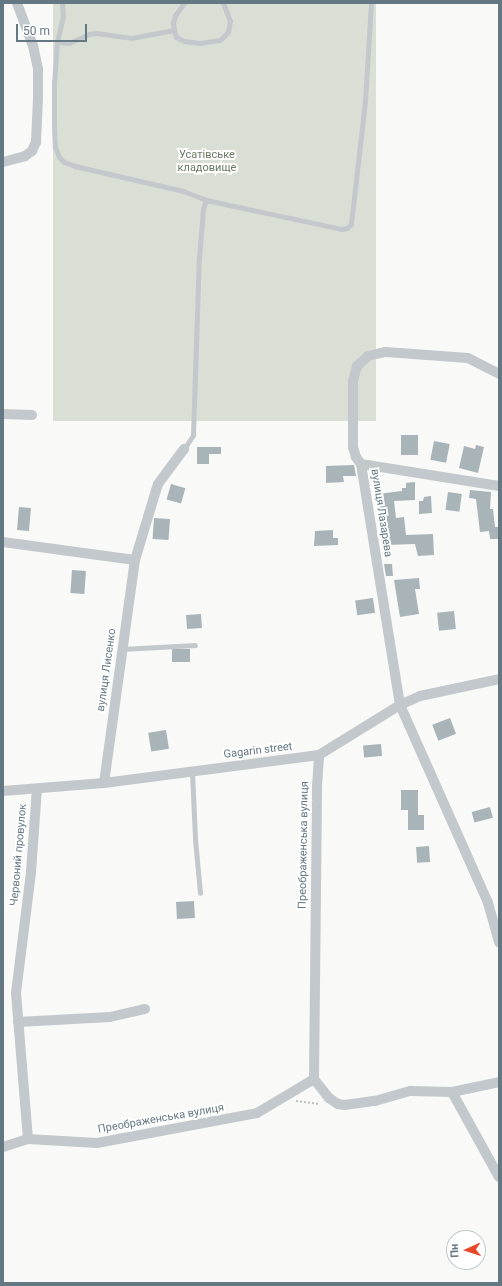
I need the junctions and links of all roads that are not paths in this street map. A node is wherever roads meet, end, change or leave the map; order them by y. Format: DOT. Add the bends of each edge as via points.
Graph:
graph roads {
  1 [pos="17,3"];
  2 [pos="62,3"];
  3 [pos="184,3"];
  4 [pos="223,3"];
  5 [pos="371,3"];
  6 [pos="174,30"];
  7 [pos="57,42"];
  8 [pos="3,162"];
  9 [pos="206,200"];
  10 [pos="499,374"];
  11 [pos="3,414"];
  12 [pos="32,415"];
  13 [pos="184,449"];
  14 [pos="361,464"];
  15 [pos="499,486"];
  16 [pos="3,542"];
  17 [pos="135,560"];
  18 [pos="194,645"];
  19 [pos="122,649"];
  20 [pos="499,679"];
  21 [pos="400,705"];
  22 [pos="319,755"];
  23 [pos="192,772"];
  24 [pos="104,784"];
  25 [pos="36,789"];
  26 [pos="3,791"];
  27 [pos="200,893"];
  28 [pos="499,942"];
  29 [pos="145,1009"];
  30 [pos="18,1022"];
  31 [pos="314,1079"];
  32 [pos="499,1082"];
  33 [pos="452,1092"];
  34 [pos="28,1139"];
  35 [pos="3,1147"];
  36 [pos="499,1177"];
  1 -- 8 [label="street" via="33,46 38,68 36,142 32,151 25,156"];
  2 -- 7 [label="lane" via="63,16"];
  3 -- 6 [label="lane" via="175,18"];
  4 -- 6 [label="lane" via="229,14 230,27 220,40 191,43 176,36"];
  5 -- 9 [label="lane" via="365,101 351,224 348,228 341,230"];
  6 -- 7 [label="lane" via="131,38 96,33 69,43"];
  7 -- 9 [label="lane" via="54,147 64,162 183,191"];
  9 -- 13 [label="lane" via="199,258 193,435"];
  10 -- 14 [label="street" via="468,358 386,352 368,356 357,366 353,381 353,447"];
  11 -- 12 [label="street"];
  13 -- 17 [label="street, вулиця Лисенко" via="158,484"];
  14 -- 15 [label="street, вулиця Лазарева"];
  14 -- 21 [label="street, вулиця Лазарева"];
  16 -- 17 [label="street"];
  17 -- 19 [label="street, вулиця Лисенко"];
  18 -- 19 [label="lane"];
  19 -- 24 [label="street, вулиця Лисенко"];
  20 -- 21 [label="street, Gagarin street" via="420,696"];
  21 -- 22 [label="street, Gagarin street"];
  21 -- 28 [label="street" via="488,903"];
  22 -- 23 [label="street, Gagarin street"];
  22 -- 31 [label="street, Преображенська вулиця" via="316,786"];
  23 -- 24 [label="street, Gagarin street"];
  23 -- 27 [label="lane"];
  24 -- 25 [label="street, Gagarin street"];
  25 -- 26 [label="street, Gagarin street"];
  25 -- 30 [label="street, Червоний провулок" via="32,872 16,993"];
  29 -- 30 [label="street" via="110,1017"];
  30 -- 34 [label="street, Червоний провулок"];
  31 -- 33 [label="street" via="329,1098 345,1105 374,1101 411,1091"];
  31 -- 34 [label="street, Преображенська вулиця" via="257,1113 97,1143"];
  32 -- 33 [label="street"];
  33 -- 36 [label="street"];
  34 -- 35 [label="street, Преображенська вулиця"];
}
